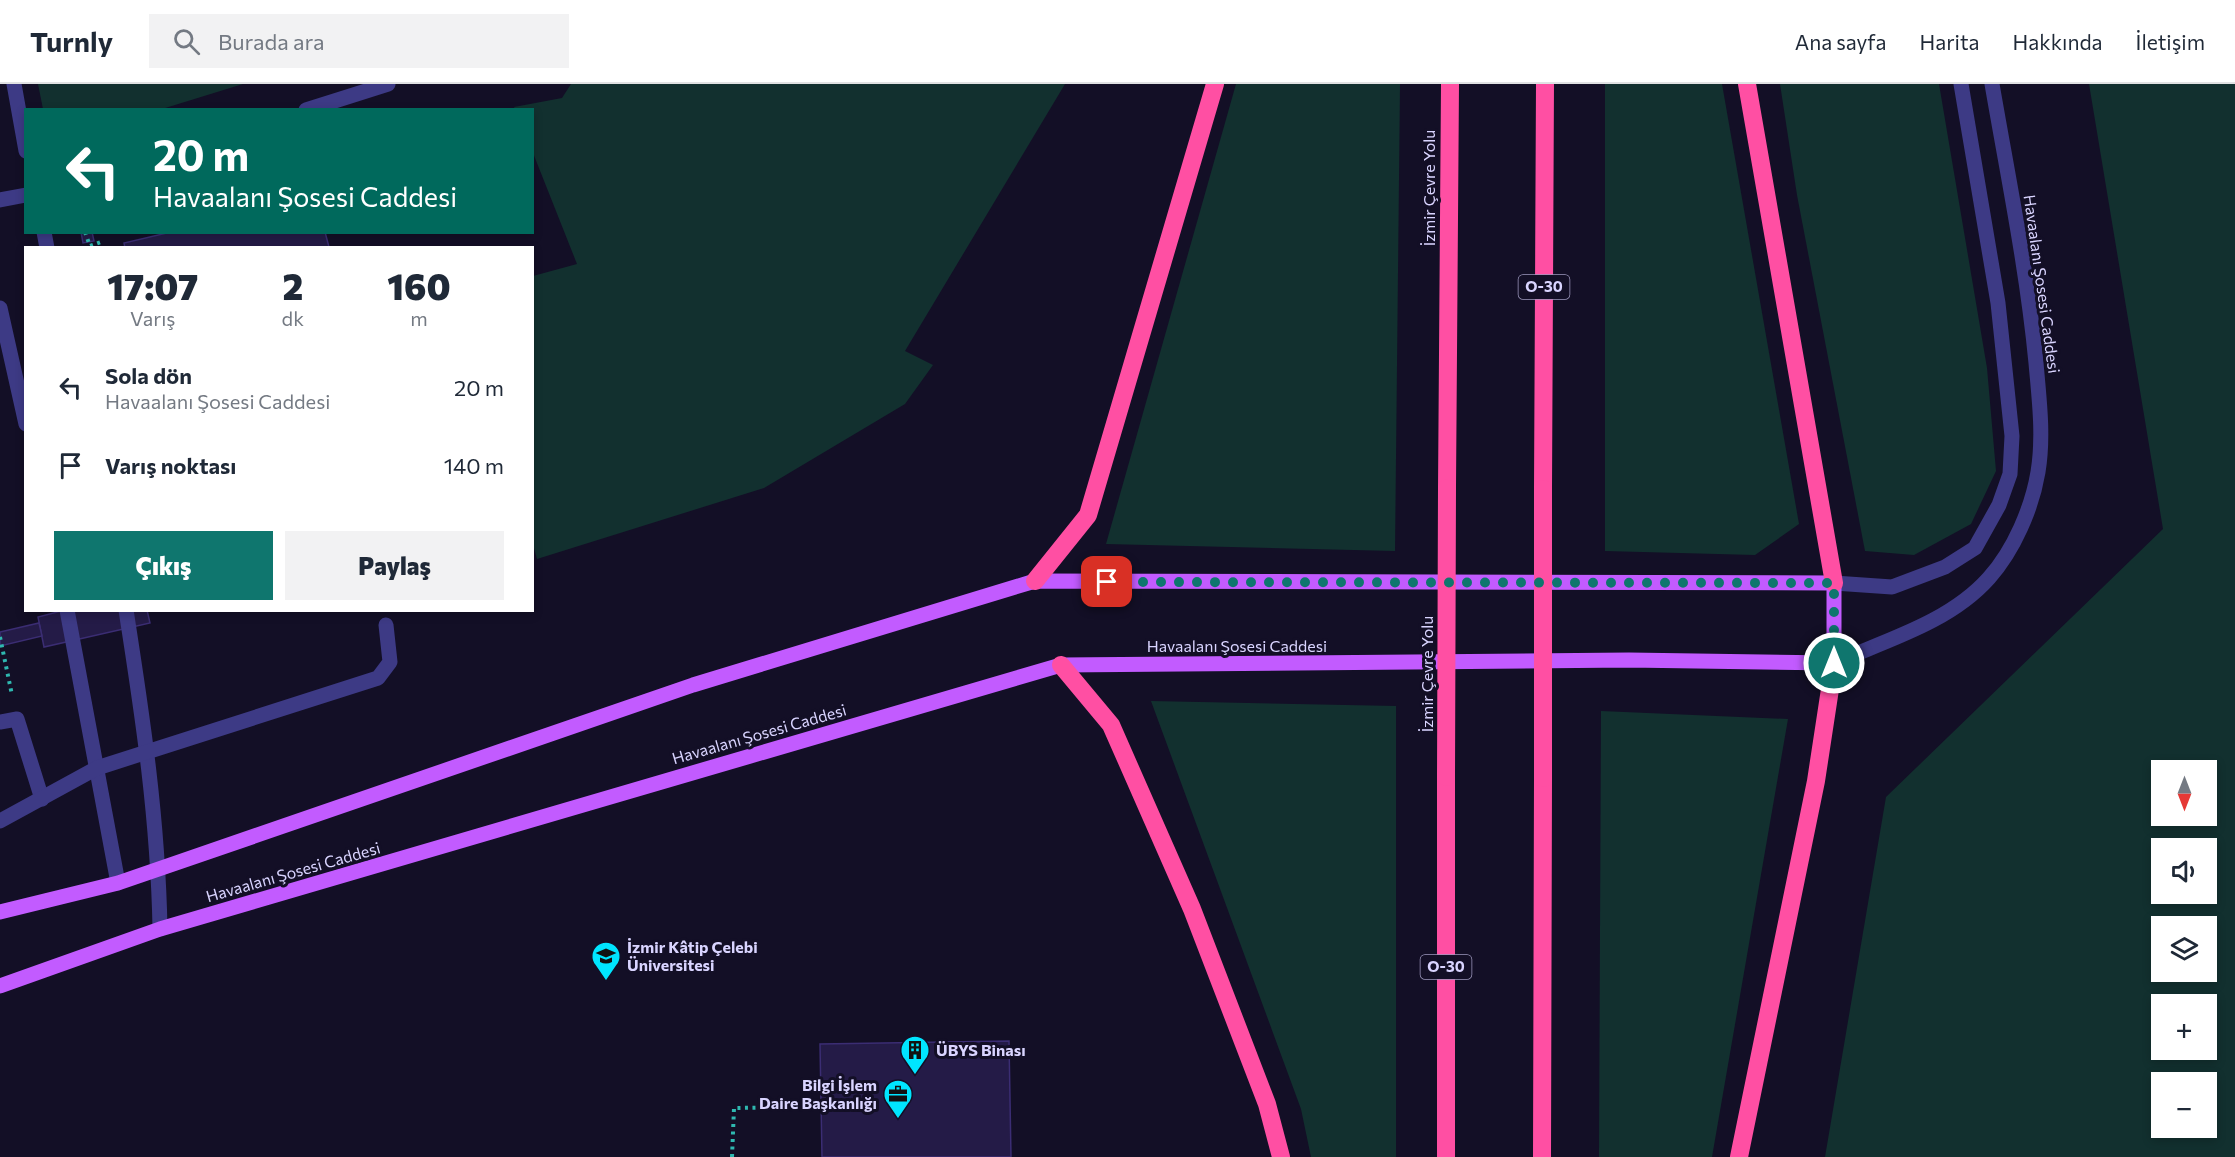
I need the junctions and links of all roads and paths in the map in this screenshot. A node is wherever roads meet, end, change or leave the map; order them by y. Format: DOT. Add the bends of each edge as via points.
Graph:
graph roads {
  1 [pos="15,84"];
  2 [pos="388,84"];
  3 [pos="1215,84"];
  4 [pos="1450,84"];
  5 [pos="1545,84"];
  6 [pos="1747,84"];
  7 [pos="1961,84"];
  8 [pos="1992,84"];
  9 [pos="312,108"];
  10 [pos="24,139"];
  11 [pos="24,195"];
  12 [pos="0,200"];
  13 [pos="101,242"];
  14 [pos="90,246"];
  15 [pos="0,308"];
  16 [pos="24,415"];
  17 [pos="1035,581"];
  18 [pos="1834,583"];
  19 [pos="67,612"];
  20 [pos="126,612"];
  21 [pos="386,625"];
  22 [pos="0,637"];
  23 [pos="1834,663"];
  24 [pos="1061,665"];
  25 [pos="17,719"];
  26 [pos="0,722"];
  27 [pos="149,750"];
  28 [pos="97,768"];
  29 [pos="42,799"];
  30 [pos="0,821"];
  31 [pos="159,870"];
  32 [pos="118,883"];
  33 [pos="0,912"];
  34 [pos="160,929"];
  35 [pos="0,986"];
  36 [pos="821,1107"];
  37 [pos="732,1157"];
  38 [pos="1281,1157"];
  39 [pos="1446,1157"];
  40 [pos="1542,1157"];
  41 [pos="1739,1157"];
  1 -- 10 [label="street"];
  2 -- 9 [label="street"];
  3 -- 17 [label="highway" via="1088,515"];
  4 -- 39 [label="highway, İzmir Çevre Yolu / O-30, bridge"];
  5 -- 40 [label="highway, O-30, bridge"];
  6 -- 18 [label="highway"];
  7 -- 18 [label="street" via="1998,303 2012,436 2010,474 1999,505 1975,548 1945,567 1892,587"];
  8 -- 23 [label="street, Havaalanı Şosesi Caddesi" via="2031,311 2038,391 2038,470 2031,505 1989,578 1954,608"];
  11 -- 12 [label="street"];
  13 -- 14 [label="path"];
  15 -- 16 [label="street"];
  17 -- 18 [label="main road"];
  17 -- 31 [label="main road" via="693,685"];
  18 -- 23 [label="main road"];
  19 -- 28 [label="street"];
  20 -- 27 [label="street"];
  21 -- 27 [label="street" via="390,662 378,678"];
  22 -- 25 [label="path"];
  23 -- 24 [label="main road, Havaalanı Şosesi Caddesi" via="1617,660"];
  23 -- 41 [label="highway" via="1816,781"];
  24 -- 34 [label="main road, Havaalanı Şosesi Caddesi"];
  24 -- 38 [label="highway" via="1111,725 1192,909 1267,1104"];
  25 -- 26 [label="street"];
  25 -- 29 [label="street"];
  27 -- 28 [label="street"];
  27 -- 31 [label="street"];
  28 -- 29 [label="street"];
  28 -- 32 [label="street"];
  29 -- 30 [label="street"];
  31 -- 32 [label="main road"];
  31 -- 34 [label="street"];
  32 -- 33 [label="main road"];
  34 -- 35 [label="main road, Havaalanı Şosesi Caddesi"];
  36 -- 37 [label="path" via="734,1108"];
}
